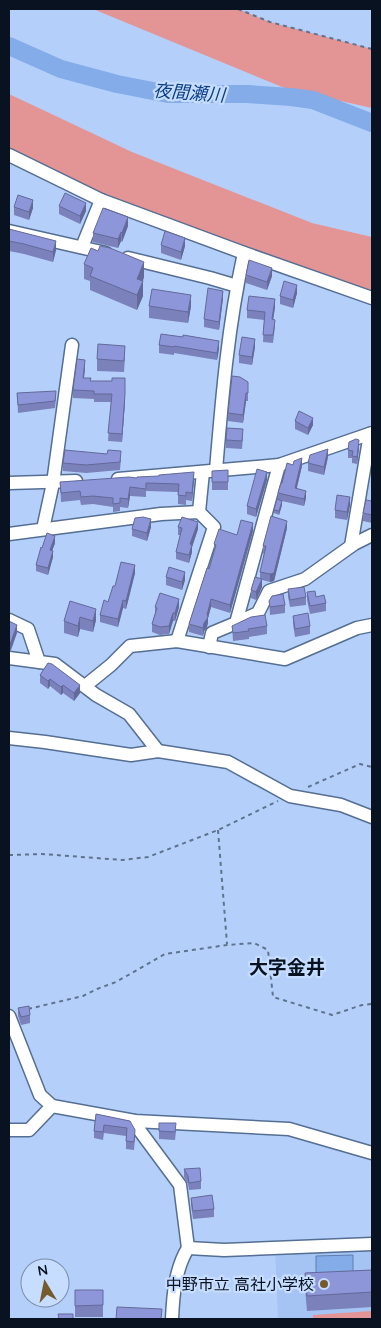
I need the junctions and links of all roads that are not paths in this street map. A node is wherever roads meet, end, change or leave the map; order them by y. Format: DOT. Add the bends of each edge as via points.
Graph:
graph roads {
  1 [pos="9,155"];
  2 [pos="101,200"];
  3 [pos="9,231"];
  4 [pos="82,247"];
  5 [pos="244,253"];
  6 [pos="237,286"];
  7 [pos="372,298"];
  8 [pos="72,346"];
  9 [pos="371,434"];
  10 [pos="279,465"];
  11 [pos="209,471"];
  12 [pos="108,479"];
  13 [pos="90,480"];
  14 [pos="53,482"];
  15 [pos="9,483"];
  16 [pos="199,512"];
  17 [pos="43,529"];
  18 [pos="9,534"];
  19 [pos="372,535"];
  20 [pos="351,546"];
  21 [pos="9,620"];
  22 [pos="236,623"];
  23 [pos="372,625"];
  24 [pos="177,641"];
  25 [pos="209,647"];
  26 [pos="9,658"];
  27 [pos="22,660"];
  28 [pos="38,662"];
  29 [pos="9,670"];
  30 [pos="85,686"];
  31 [pos="9,738"];
  32 [pos="158,751"];
  33 [pos="372,817"];
  34 [pos="9,1016"];
  35 [pos="52,1106"];
  36 [pos="135,1121"];
  37 [pos="9,1130"];
  38 [pos="372,1153"];
  39 [pos="372,1244"];
  40 [pos="188,1248"];
  41 [pos="172,1319"];
  1 -- 2 [label="street"];
  2 -- 4 [label="street"];
  2 -- 5 [label="street"];
  3 -- 4 [label="street"];
  4 -- 6 [label="street"];
  5 -- 6 [label="street"];
  5 -- 7 [label="street"];
  6 -- 11 [label="street"];
  8 -- 14 [label="street"];
  9 -- 10 [label="street"];
  9 -- 20 [label="street"];
  10 -- 11 [label="street"];
  10 -- 22 [label="street"];
  11 -- 12 [label="street"];
  11 -- 16 [label="street"];
  13 -- 14 [label="street"];
  14 -- 15 [label="street"];
  14 -- 17 [label="street"];
  16 -- 17 [label="street"];
  16 -- 24 [label="street" via="214,527"];
  17 -- 18 [label="street"];
  19 -- 20 [label="street"];
  20 -- 22 [label="street" via="305,579 269,590 258,613"];
  21 -- 28 [label="street" via="28,629"];
  22 -- 25 [label="street" via="212,633"];
  23 -- 25 [label="street" via="357,628 285,659"];
  24 -- 25 [label="street"];
  24 -- 30 [label="street" via="130,646"];
  26 -- 27 [label="street"];
  27 -- 28 [label="street"];
  27 -- 29 [label="street"];
  28 -- 30 [label="street" via="55,664"];
  30 -- 32 [label="street" via="128,714"];
  31 -- 32 [label="street" via="131,754"];
  32 -- 33 [label="street" via="228,762 290,796 340,805"];
  34 -- 35 [label="street" via="40,1095"];
  35 -- 36 [label="street"];
  35 -- 37 [label="street" via="29,1130"];
  36 -- 38 [label="street" via="289,1129"];
  36 -- 40 [label="street" via="180,1185"];
  39 -- 40 [label="street" via="224,1250"];
  40 -- 41 [label="street" via="174,1294"];
}
